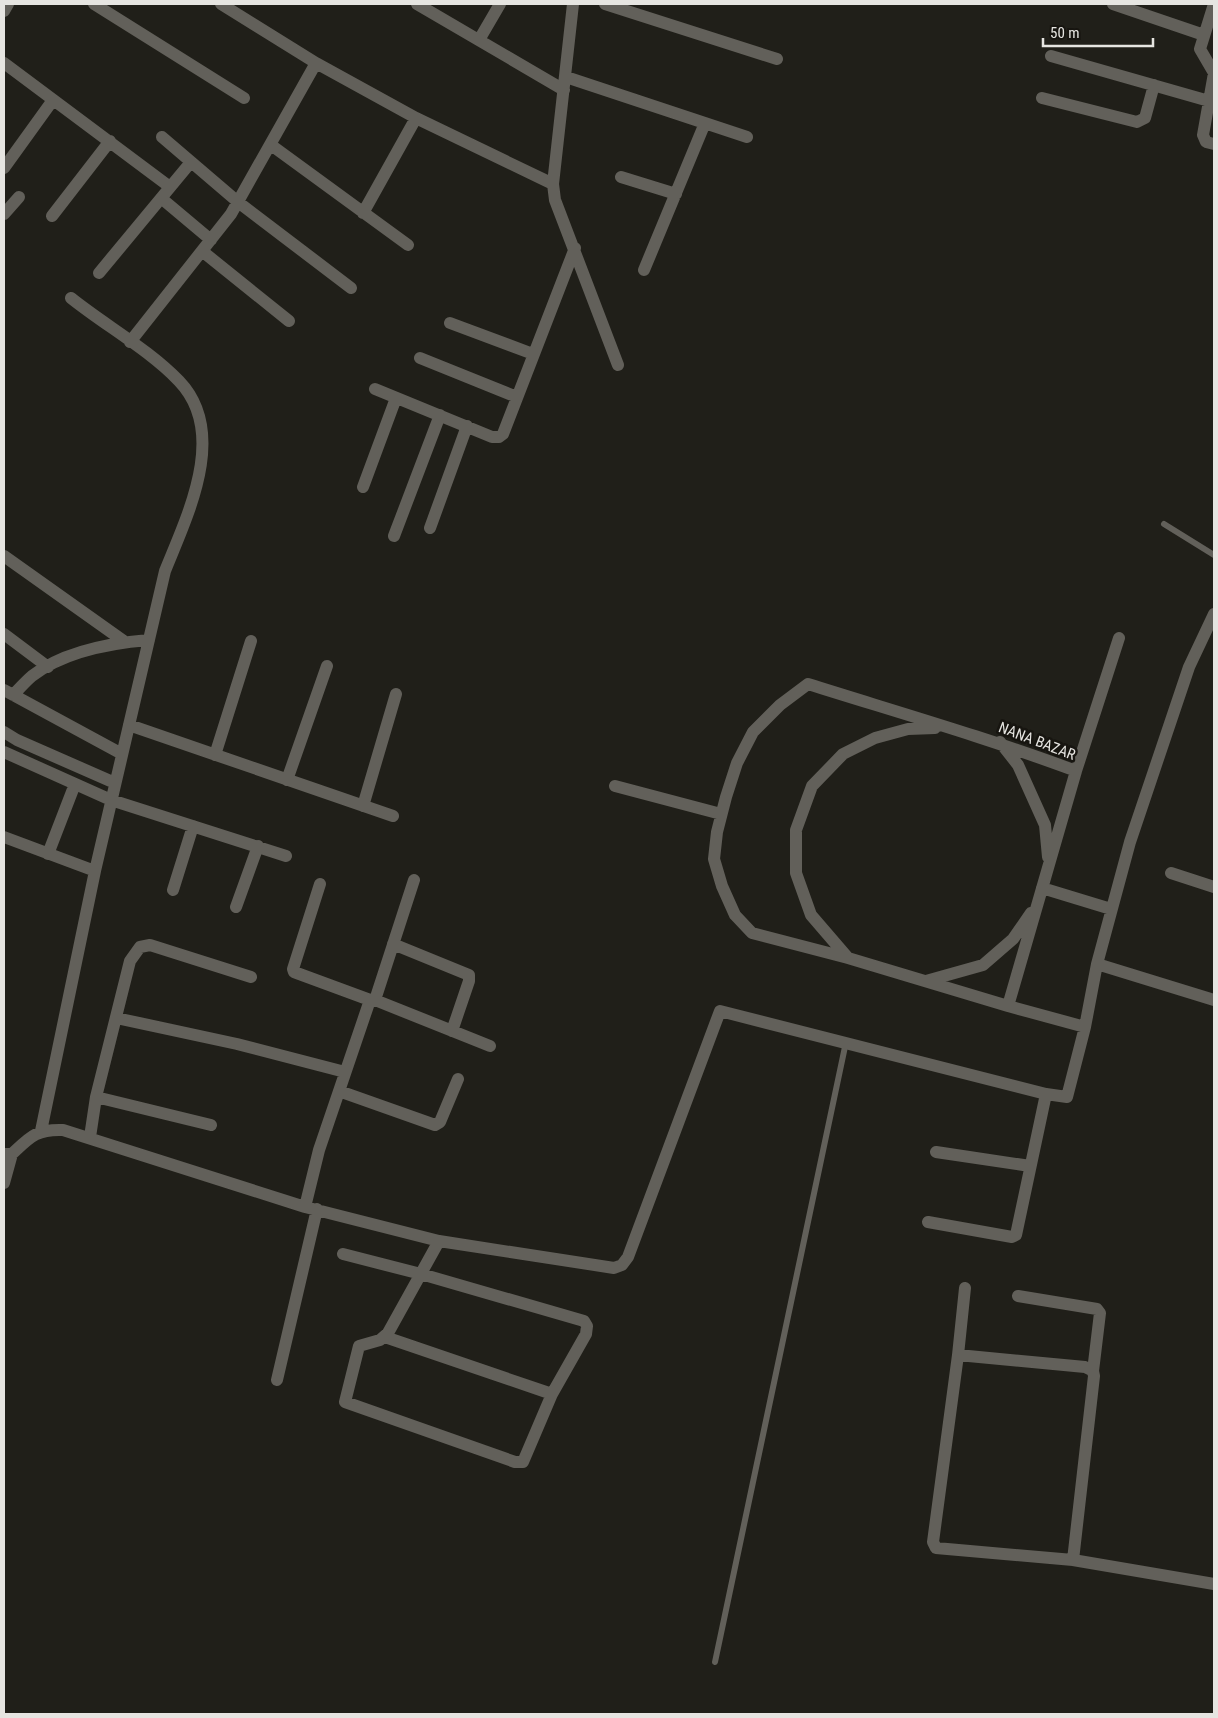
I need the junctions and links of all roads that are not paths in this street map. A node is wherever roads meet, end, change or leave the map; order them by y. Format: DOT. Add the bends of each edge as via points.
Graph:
graph roads {
  1 [pos="8,4"];
  2 [pos="94,4"];
  3 [pos="221,4"];
  4 [pos="417,4"];
  5 [pos="500,4"];
  6 [pos="574,4"];
  7 [pos="605,4"];
  8 [pos="1113,4"];
  9 [pos="1214,4"];
  10 [pos="4,11"];
  11 [pos="1204,35"];
  12 [pos="479,40"];
  13 [pos="1051,56"];
  14 [pos="777,60"];
  15 [pos="4,63"];
  16 [pos="316,63"];
  17 [pos="565,83"];
  18 [pos="1154,85"];
  19 [pos="244,98"];
  20 [pos="1042,98"];
  21 [pos="53,100"];
  22 [pos="1209,101"];
  23 [pos="416,118"];
  24 [pos="705,123"];
  25 [pos="747,136"];
  26 [pos="162,137"];
  27 [pos="110,141"];
  28 [pos="1214,144"];
  29 [pos="271,145"];
  30 [pos="191,162"];
  31 [pos="4,168"];
  32 [pos="621,177"];
  33 [pos="553,184"];
  34 [pos="170,187"];
  35 [pos="676,194"];
  36 [pos="19,197"];
  37 [pos="161,198"];
  38 [pos="238,202"];
  39 [pos="363,213"];
  40 [pos="4,214"];
  41 [pos="52,216"];
  42 [pos="211,240"];
  43 [pos="408,244"];
  44 [pos="575,248"];
  45 [pos="202,251"];
  46 [pos="644,270"];
  47 [pos="99,273"];
  48 [pos="351,288"];
  49 [pos="70,298"];
  50 [pos="289,321"];
  51 [pos="450,322"];
  52 [pos="130,342"];
  53 [pos="533,354"];
  54 [pos="420,358"];
  55 [pos="618,365"];
  56 [pos="375,389"];
  57 [pos="396,398"];
  58 [pos="518,398"];
  59 [pos="440,415"];
  60 [pos="467,426"];
  61 [pos="363,487"];
  62 [pos="1164,524"];
  63 [pos="430,528"];
  64 [pos="394,536"];
  65 [pos="1214,555"];
  66 [pos="4,556"];
  67 [pos="1214,614"];
  68 [pos="4,634"];
  69 [pos="1119,638"];
  70 [pos="149,640"];
  71 [pos="250,641"];
  72 [pos="125,642"];
  73 [pos="327,666"];
  74 [pos="48,667"];
  75 [pos="8,693"];
  76 [pos="396,694"];
  77 [pos="129,725"];
  78 [pos="944,727"];
  79 [pos="4,732"];
  80 [pos="1000,742"];
  81 [pos="4,752"];
  82 [pos="122,754"];
  83 [pos="215,755"];
  84 [pos="1076,771"];
  85 [pos="287,780"];
  86 [pos="115,783"];
  87 [pos="75,784"];
  88 [pos="615,786"];
  89 [pos="111,800"];
  90 [pos="363,806"];
  91 [pos="722,814"];
  92 [pos="393,816"];
  93 [pos="193,826"];
  94 [pos="4,837"];
  95 [pos="258,846"];
  96 [pos="48,854"];
  97 [pos="286,856"];
  98 [pos="1048,866"];
  99 [pos="95,871"];
  100 [pos="1171,873"];
  101 [pos="414,880"];
  102 [pos="320,884"];
  103 [pos="1214,887"];
  104 [pos="1042,888"];
  105 [pos="173,890"];
  106 [pos="1037,905"];
  107 [pos="236,907"];
  108 [pos="1111,909"];
  109 [pos="393,944"];
  110 [pos="848,958"];
  111 [pos="1097,964"];
  112 [pos="252,977"];
  113 [pos="926,981"];
  114 [pos="372,1000"];
  115 [pos="1214,1000"];
  116 [pos="1008,1006"];
  117 [pos="116,1018"];
  118 [pos="1085,1027"];
  119 [pos="452,1031"];
  120 [pos="846,1042"];
  121 [pos="490,1046"];
  122 [pos="345,1072"];
  123 [pos="458,1079"];
  124 [pos="339,1091"];
  125 [pos="1046,1094"];
  126 [pos="96,1097"];
  127 [pos="211,1125"];
  128 [pos="41,1131"];
  129 [pos="90,1138"];
  130 [pos="936,1152"];
  131 [pos="8,1154"];
  132 [pos="1030,1166"];
  133 [pos="4,1183"];
  134 [pos="311,1208"];
  135 [pos="928,1222"];
  136 [pos="439,1241"];
  137 [pos="343,1254"];
  138 [pos="420,1274"];
  139 [pos="964,1288"];
  140 [pos="1018,1296"];
  141 [pos="385,1337"];
  142 [pos="958,1355"];
  143 [pos="1093,1371"];
  144 [pos="277,1380"];
  145 [pos="552,1394"];
  146 [pos="1073,1560"];
  147 [pos="1214,1584"];
  148 [pos="715,1662"];
  1 -- 10 [label="street"];
  2 -- 19 [label="street"];
  3 -- 16 [label="street"];
  4 -- 12 [label="street"];
  5 -- 12 [label="street"];
  6 -- 17 [label="street"];
  7 -- 14 [label="street"];
  8 -- 11 [label="street"];
  9 -- 11 [label="street"];
  11 -- 22 [label="street" via="1201,54 1214,73"];
  12 -- 17 [label="street"];
  13 -- 18 [label="street"];
  15 -- 21 [label="street"];
  16 -- 23 [label="street"];
  16 -- 29 [label="street"];
  17 -- 24 [label="street"];
  17 -- 33 [label="street"];
  18 -- 20 [label="street" via="1145,118 1137,122"];
  18 -- 22 [label="street"];
  21 -- 27 [label="street"];
  21 -- 31 [label="street"];
  22 -- 28 [label="street" via="1203,135 1206,142"];
  23 -- 33 [label="street"];
  23 -- 39 [label="street"];
  24 -- 25 [label="street"];
  24 -- 35 [label="street"];
  26 -- 30 [label="street"];
  27 -- 34 [label="street"];
  27 -- 41 [label="street"];
  29 -- 38 [label="street"];
  29 -- 39 [label="street"];
  30 -- 34 [label="street"];
  30 -- 38 [label="street"];
  32 -- 35 [label="street"];
  33 -- 44 [label="street"];
  34 -- 37 [label="street"];
  35 -- 46 [label="street"];
  36 -- 40 [label="street"];
  37 -- 42 [label="street"];
  37 -- 47 [label="street"];
  38 -- 42 [label="street"];
  38 -- 48 [label="street"];
  39 -- 43 [label="street"];
  42 -- 45 [label="street"];
  44 -- 53 [label="street"];
  44 -- 55 [label="street"];
  45 -- 50 [label="street"];
  45 -- 52 [label="street"];
  49 -- 52 [label="street"];
  51 -- 53 [label="street"];
  52 -- 70 [label="street" via="181,382 201,420 201,467 165,570"];
  53 -- 58 [label="street"];
  54 -- 58 [label="street"];
  56 -- 57 [label="street"];
  57 -- 59 [label="street"];
  57 -- 61 [label="street"];
  58 -- 60 [label="street" via="499,437"];
  59 -- 60 [label="street"];
  59 -- 64 [label="street"];
  60 -- 63 [label="street"];
  62 -- 65 [label="lane"];
  66 -- 72 [label="street"];
  67 -- 108 [label="street" via="1189,667"];
  68 -- 74 [label="street"];
  69 -- 84 [label="street"];
  70 -- 72 [label="street"];
  70 -- 77 [label="street"];
  71 -- 83 [label="street"];
  72 -- 74 [label="street" via="81,653"];
  73 -- 85 [label="street"];
  74 -- 75 [label="street"];
  75 -- 82 [label="street"];
  76 -- 90 [label="street"];
  77 -- 82 [label="street"];
  77 -- 83 [label="street"];
  78 -- 80 [label="street, NANA BAZAR"];
  78 -- 91 [label="street, NANA BAZAR" via="808,684 780,705 753,732 737,763"];
  78 -- 110 [label="street" via="908,729 875,738 843,754 812,786 796,830 796,873 811,915"];
  79 -- 86 [label="street"];
  80 -- 84 [label="street, NANA BAZAR"];
  80 -- 98 [label="street" via="1018,765 1046,825"];
  81 -- 87 [label="street"];
  82 -- 86 [label="street"];
  83 -- 85 [label="street"];
  84 -- 98 [label="street, NANA BAZAR"];
  85 -- 90 [label="street"];
  86 -- 89 [label="street"];
  87 -- 89 [label="street"];
  87 -- 96 [label="street"];
  88 -- 91 [label="street"];
  89 -- 93 [label="street"];
  89 -- 99 [label="street"];
  90 -- 92 [label="street"];
  91 -- 110 [label="street, NANA BAZAR" via="714,859 735,915 752,933"];
  93 -- 95 [label="street"];
  93 -- 105 [label="street"];
  94 -- 96 [label="street"];
  95 -- 97 [label="street"];
  95 -- 107 [label="street"];
  96 -- 99 [label="street"];
  98 -- 104 [label="street, NANA BAZAR"];
  99 -- 128 [label="street"];
  100 -- 103 [label="street"];
  101 -- 109 [label="street"];
  102 -- 114 [label="street" via="294,972"];
  104 -- 106 [label="street, NANA BAZAR"];
  104 -- 108 [label="street"];
  106 -- 113 [label="street" via="1013,939 983,965"];
  106 -- 116 [label="street, NANA BAZAR"];
  108 -- 111 [label="street"];
  109 -- 114 [label="street"];
  109 -- 119 [label="street" via="469,975"];
  110 -- 113 [label="street, NANA BAZAR"];
  111 -- 115 [label="street"];
  111 -- 118 [label="street"];
  112 -- 117 [label="street" via="150,945 140,947 130,961"];
  113 -- 116 [label="street, NANA BAZAR"];
  114 -- 119 [label="street"];
  114 -- 122 [label="street"];
  116 -- 118 [label="street"];
  117 -- 122 [label="street"];
  117 -- 126 [label="street"];
  118 -- 125 [label="street" via="1067,1097"];
  119 -- 121 [label="street"];
  120 -- 125 [label="street"];
  120 -- 136 [label="street" via="720,1011 628,1257 622,1265 614,1268"];
  120 -- 148 [label="lane"];
  122 -- 124 [label="street"];
  123 -- 124 [label="street" via="440,1122 435,1125"];
  124 -- 134 [label="street" via="319,1150"];
  125 -- 132 [label="street"];
  126 -- 127 [label="street"];
  126 -- 129 [label="street"];
  128 -- 129 [label="street" via="63,1130"];
  128 -- 131 [label="street"];
  129 -- 134 [label="street"];
  130 -- 132 [label="street"];
  131 -- 133 [label="street"];
  132 -- 135 [label="street" via="1016,1235 1012,1237"];
  134 -- 136 [label="street"];
  134 -- 144 [label="street"];
  136 -- 138 [label="street"];
  137 -- 138 [label="street"];
  138 -- 141 [label="street"];
  138 -- 145 [label="street" via="584,1321 586,1334"];
  139 -- 142 [label="street"];
  140 -- 143 [label="street" via="1097,1309 1100,1313"];
  141 -- 145 [label="street"];
  141 -- 145 [label="street" via="359,1346 345,1402 515,1462 523,1462"];
  142 -- 143 [label="street" via="1084,1367"];
  142 -- 146 [label="street" via="933,1542 936,1548"];
  143 -- 146 [label="street"];
  146 -- 147 [label="street"];
}
